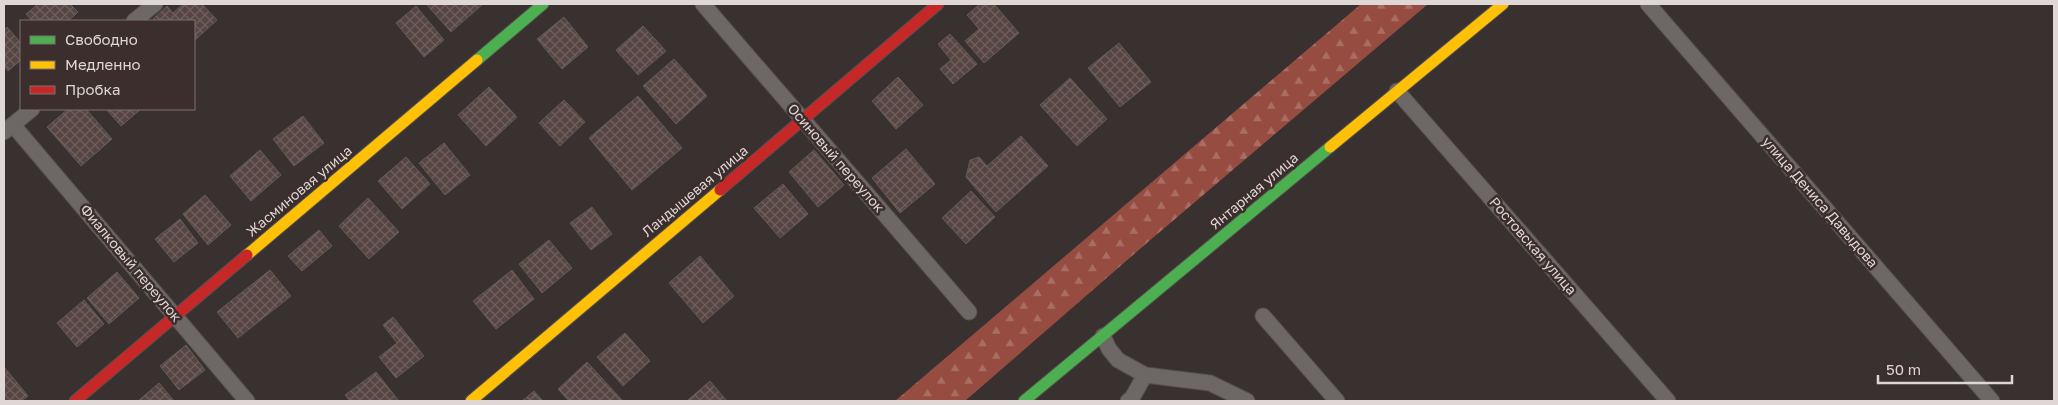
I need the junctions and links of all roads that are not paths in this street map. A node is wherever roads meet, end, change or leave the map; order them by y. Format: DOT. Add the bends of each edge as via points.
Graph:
graph roads {
  1 [pos="155,4"];
  2 [pos="543,4"];
  3 [pos="703,4"];
  4 [pos="938,4"];
  5 [pos="1503,4"];
  6 [pos="1648,4"];
  7 [pos="135,20"];
  8 [pos="1397,91"];
  9 [pos="31,110"];
  10 [pos="803,119"];
  11 [pos="8,128"];
  12 [pos="969,312"];
  13 [pos="176,316"];
  14 [pos="1263,316"];
  15 [pos="1102,336"];
  16 [pos="1145,375"];
  17 [pos="75,401"];
  18 [pos="247,401"];
  19 [pos="471,401"];
  20 [pos="1024,401"];
  21 [pos="1128,401"];
  22 [pos="1248,401"];
  23 [pos="1337,401"];
  24 [pos="1668,401"];
  25 [pos="1992,401"];
  1 -- 7 [label="street"];
  2 -- 13 [label="street, Жасминовая улица"];
  3 -- 10 [label="street, Осиновый переулок"];
  4 -- 10 [label="street, Ландышевая улица"];
  5 -- 8 [label="street, Янтарная улица"];
  6 -- 25 [label="street, улица Дениса Давыдова"];
  8 -- 15 [label="street, Янтарная улица"];
  8 -- 24 [label="street, Ростовская улица"];
  9 -- 11 [label="street"];
  10 -- 12 [label="street, Осиновый переулок"];
  10 -- 19 [label="street, Ландышевая улица"];
  11 -- 13 [label="street, Фиалковый переулок"];
  13 -- 17 [label="street, Жасминовая улица"];
  13 -- 18 [label="street, Фиалковый переулок"];
  14 -- 23 [label="street"];
  15 -- 16 [label="street" via="1118,360"];
  15 -- 20 [label="street, Янтарная улица"];
  16 -- 21 [label="street"];
  16 -- 22 [label="street" via="1210,383"];
}
